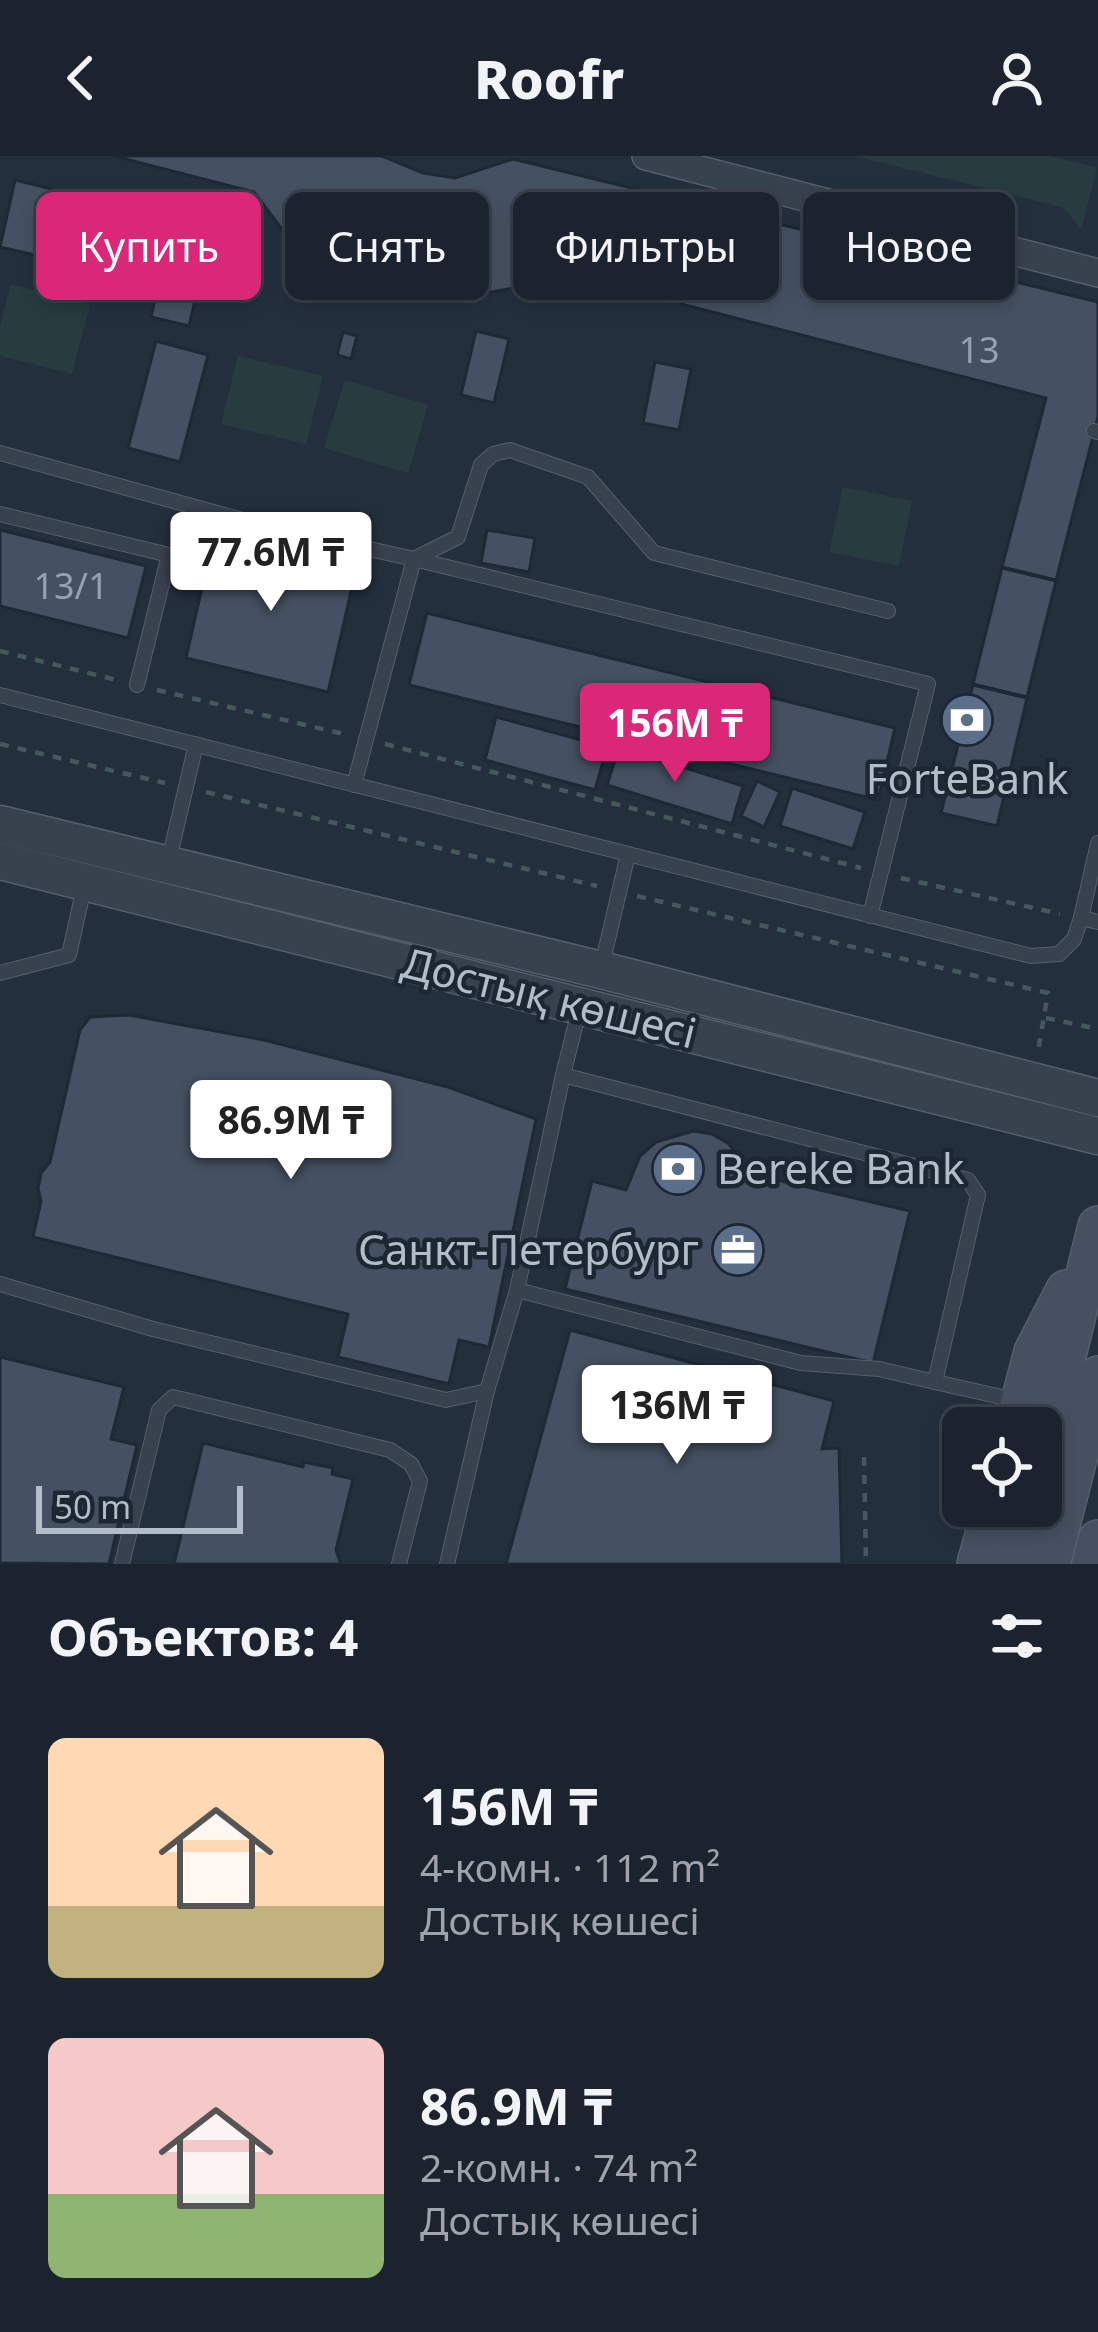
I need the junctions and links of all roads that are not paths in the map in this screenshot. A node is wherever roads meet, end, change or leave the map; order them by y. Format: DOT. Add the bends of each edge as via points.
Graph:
graph roads {
  1 [pos="646,156"];
  2 [pos="1098,273"];
  3 [pos="0,453"];
  4 [pos="0,514"];
  5 [pos="414,560"];
  6 [pos="888,611"];
  7 [pos="137,685"];
  8 [pos="0,695"];
  9 [pos="196,745"];
  10 [pos="353,784"];
  11 [pos="0,824"];
  12 [pos="1098,843"];
  13 [pos="628,854"];
  14 [pos="168,865"];
  15 [pos="3,866"];
  16 [pos="85,880"];
  17 [pos="870,916"];
  18 [pos="1081,919"];
  19 [pos="1098,922"];
  20 [pos="601,970"];
  21 [pos="0,973"];
  22 [pos="580,1006"];
  23 [pos="562,1075"];
  24 [pos="1098,1098"];
  25 [pos="1098,1136"];
  26 [pos="1098,1226"];
  27 [pos="0,1284"];
  28 [pos="517,1290"];
  29 [pos="1098,1376"];
  30 [pos="935,1382"];
  31 [pos="487,1391"];
  32 [pos="997,1407"];
  33 [pos="1019,1407"];
  34 [pos="1053,1407"];
  35 [pos="987,1527"];
  36 [pos="1024,1527"];
  37 [pos="1098,1540"];
  38 [pos="122,1564"];
  39 [pos="399,1564"];
  40 [pos="447,1564"];
  41 [pos="977,1564"];
  42 [pos="1014,1564"];
  43 [pos="1050,1564"];
  44 [pos="1093,1564"];
  1 -- 2 [label="street"];
  3 -- 5 [label="lane"];
  4 -- 7 [label="lane" via="169,555"];
  5 -- 6 [label="lane" via="458,537 481,465 510,450 587,477 654,554"];
  5 -- 10 [label="lane"];
  5 -- 17 [label="lane" via="928,684"];
  8 -- 9 [label="lane"];
  9 -- 10 [label="lane"];
  9 -- 14 [label="lane"];
  10 -- 13 [label="lane"];
  11 -- 14 [label="street, Достық көшесі"];
  12 -- 18 [label="lane"];
  13 -- 17 [label="lane"];
  13 -- 20 [label="lane"];
  14 -- 20 [label="street, Достық көшесі"];
  15 -- 16 [label="street, Достық көшесі"];
  16 -- 21 [label="lane" via="69,956"];
  16 -- 22 [label="street, Достық көшесі"];
  17 -- 18 [label="lane" via="1031,956 1059,954"];
  18 -- 19 [label="lane"];
  20 -- 24 [label="street, Достық көшесі"];
  22 -- 23 [label="lane"];
  22 -- 25 [label="street, Достық көшесі"];
  23 -- 28 [label="lane"];
  23 -- 30 [label="lane" via="976,1186"];
  26 -- 33 [label="main road" via="1034,1352"];
  26 -- 34 [label="main road"];
  27 -- 31 [label="lane" via="446,1400"];
  28 -- 30 [label="lane" via="801,1363"];
  28 -- 31 [label="lane"];
  29 -- 43 [label="main road"];
  30 -- 32 [label="lane"];
  31 -- 40 [label="lane"];
  35 -- 41 [label="main road"];
  36 -- 42 [label="main road"];
  37 -- 44 [label="main road"];
  38 -- 39 [label="lane" via="159,1410 173,1397 389,1450 411,1464 420,1481"];
}
